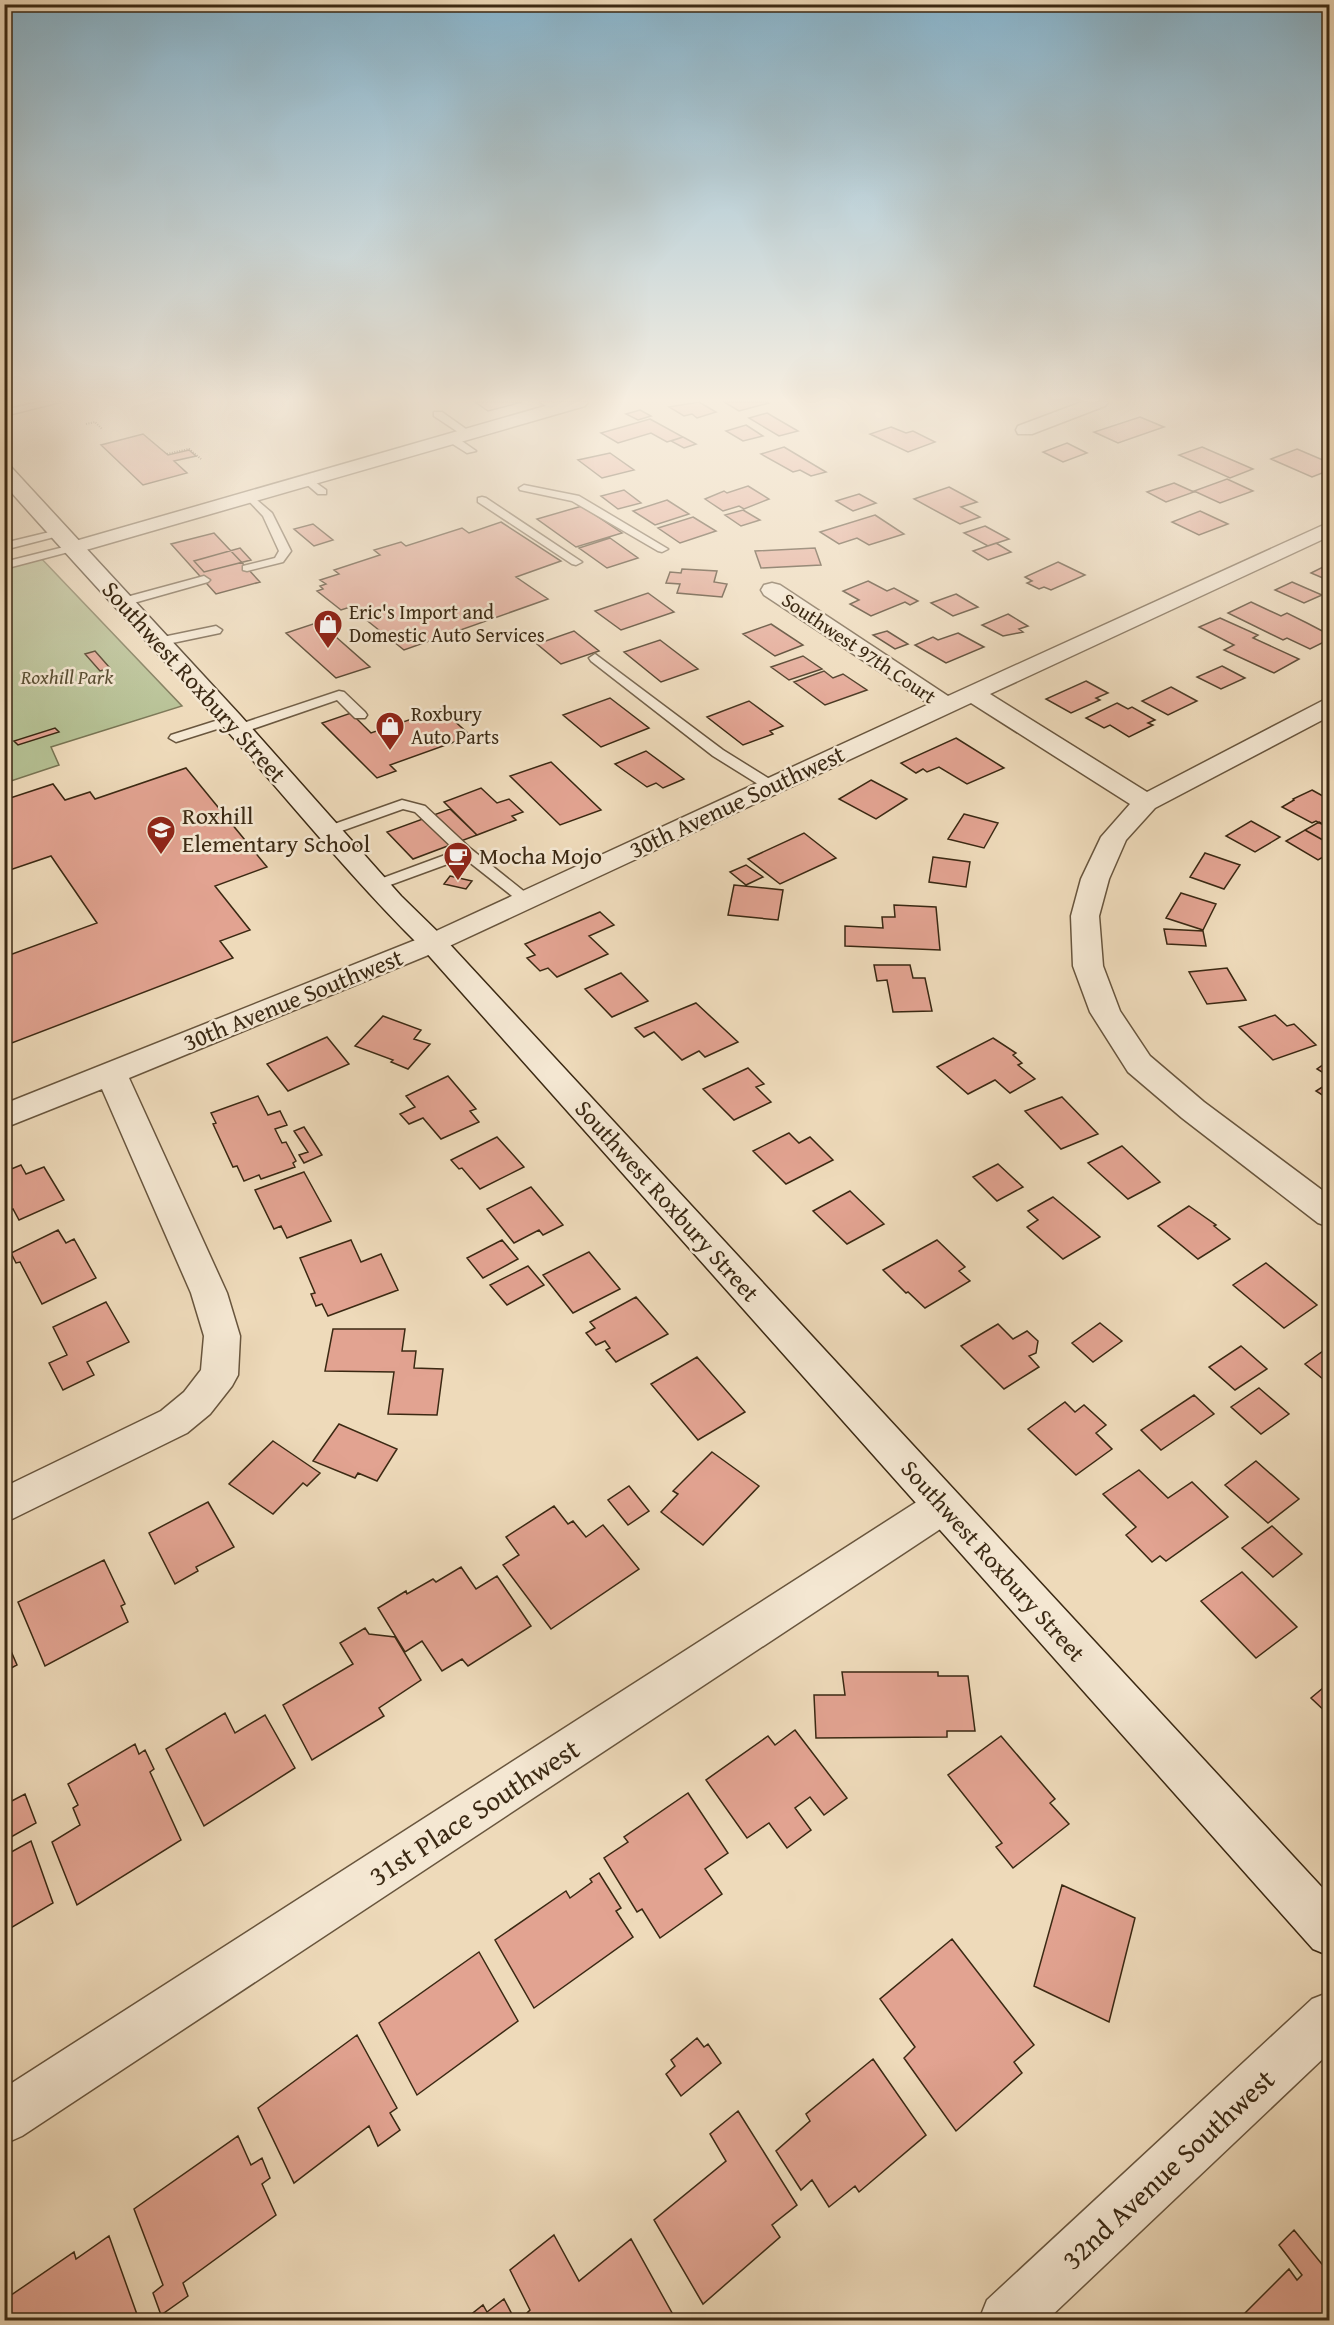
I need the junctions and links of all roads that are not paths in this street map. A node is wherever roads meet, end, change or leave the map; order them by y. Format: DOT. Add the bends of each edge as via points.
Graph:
graph roads {
  1 [pos="38,510"];
  2 [pos="193,510"];
  3 [pos="264,510"];
  4 [pos="498,510"];
  5 [pos="596,510"];
  6 [pos="1329,528"];
  7 [pos="65,541"];
  8 [pos="4,547"];
  9 [pos="662,549"];
  10 [pos="576,562"];
  11 [pos="4,566"];
  12 [pos="247,568"];
  13 [pos="204,580"];
  14 [pos="772,590"];
  15 [pos="123,602"];
  16 [pos="216,630"];
  17 [pos="158,642"];
  18 [pos="595,658"];
  19 [pos="973,693"];
  20 [pos="946,705"];
  21 [pos="1329,705"];
  22 [pos="360,715"];
  23 [pos="235,724"];
  24 [pos="176,738"];
  25 [pos="771,786"];
  26 [pos="1146,804"];
  27 [pos="328,831"];
  28 [pos="466,852"];
  29 [pos="376,885"];
  30 [pos="526,900"];
  31 [pos="433,943"];
  32 [pos="111,1073"];
  33 [pos="4,1117"];
  34 [pos="1329,1214"];
  35 [pos="4,1506"];
  36 [pos="943,1506"];
  37 [pos="1329,1932"];
  38 [pos="1329,2017"];
  39 [pos="4,2118"];
  40 [pos="1007,2320"];
  1 -- 7 [label="street, Southwest Roxbury Street"];
  2 -- 7 [label="street"];
  3 -- 12 [label="lane" via="285,551 279,560"];
  4 -- 10 [label="lane"];
  5 -- 9 [label="lane"];
  6 -- 19 [label="street, 30th Avenue Southwest"];
  7 -- 8 [label="lane"];
  7 -- 11 [label="lane"];
  7 -- 15 [label="street, Southwest Roxbury Street"];
  13 -- 15 [label="lane"];
  14 -- 20 [label="street, Southwest 97th Court"];
  15 -- 17 [label="street, Southwest Roxbury Street"];
  16 -- 17 [label="lane"];
  17 -- 23 [label="street, Southwest Roxbury Street"];
  18 -- 25 [label="lane" via="718,753"];
  19 -- 20 [label="street, 30th Avenue Southwest"];
  19 -- 26 [label="street"];
  20 -- 25 [label="street, 30th Avenue Southwest"];
  21 -- 26 [label="street"];
  22 -- 23 [label="lane" via="339,695"];
  23 -- 24 [label="lane"];
  23 -- 27 [label="street, Southwest Roxbury Street"];
  25 -- 30 [label="street, 30th Avenue Southwest"];
  26 -- 34 [label="street" via="1114,837 1084,916 1088,966 1105,1012 1139,1064"];
  27 -- 28 [label="lane" via="402,804 420,809"];
  27 -- 29 [label="street, Southwest Roxbury Street"];
  28 -- 29 [label="lane"];
  28 -- 30 [label="lane"];
  29 -- 31 [label="street, Southwest Roxbury Street"];
  30 -- 31 [label="street, 30th Avenue Southwest"];
  31 -- 32 [label="street, 30th Avenue Southwest"];
  31 -- 36 [label="street, Southwest Roxbury Street"];
  32 -- 33 [label="street, 30th Avenue Southwest"];
  32 -- 35 [label="street" via="209,1293 222,1336 219,1375 197,1403 174,1422"];
  36 -- 37 [label="street, Southwest Roxbury Street"];
  36 -- 39 [label="street, 31st Place Southwest"];
  38 -- 40 [label="street, 32nd Avenue Southwest"];
}
